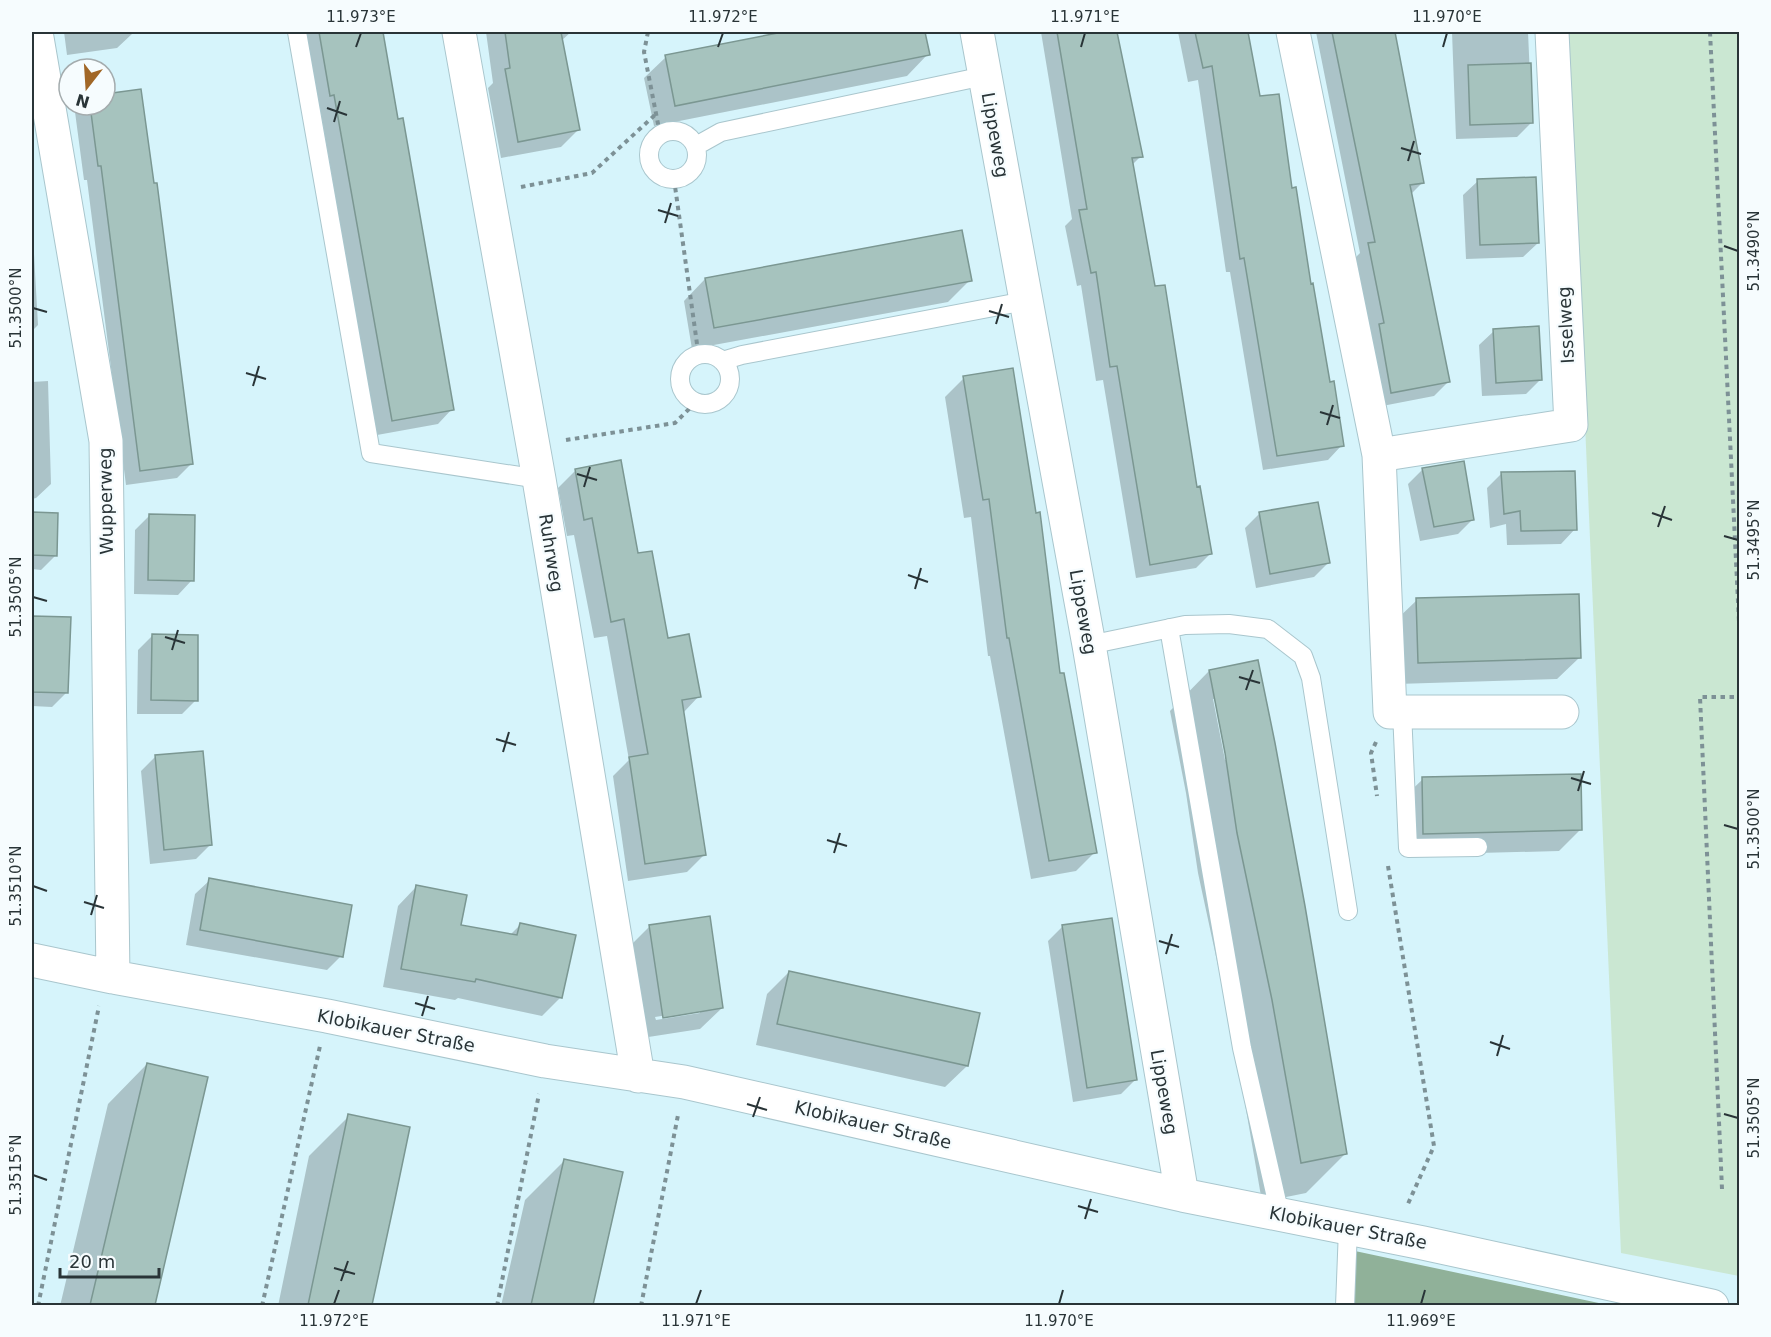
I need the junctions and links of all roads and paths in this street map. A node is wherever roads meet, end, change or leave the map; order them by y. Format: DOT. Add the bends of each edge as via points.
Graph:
graph roads {
  1 [pos="36,32"];
  2 [pos="297,32"];
  3 [pos="459,32"];
  4 [pos="648,32"];
  5 [pos="977,32"];
  6 [pos="1293,32"];
  7 [pos="1552,32"];
  8 [pos="1710,32"];
  9 [pos="984,76"];
  10 [pos="656,114"];
  11 [pos="660,134"];
  12 [pos="696,146"];
  13 [pos="674,179"];
  14 [pos="488,193"];
  15 [pos="1025,301"];
  16 [pos="698,355"];
  17 [pos="722,361"];
  18 [pos="696,402"];
  19 [pos="533,444"];
  20 [pos="1379,455"];
  21 [pos="1731,461"];
  22 [pos="1740,461"];
  23 [pos="539,479"];
  24 [pos="1169,628"];
  25 [pos="1740,642"];
  26 [pos="1089,645"];
  27 [pos="1740,697"];
  28 [pos="1396,712"];
  29 [pos="1562,712"];
  30 [pos="1377,797"];
  31 [pos="1478,847"];
  32 [pos="1387,863"];
  33 [pos="1348,911"];
  34 [pos="32,960"];
  35 [pos="113,977"];
  36 [pos="327,1016"];
  37 [pos="545,1061"];
  38 [pos="638,1076"];
  39 [pos="684,1082"];
  40 [pos="1722,1189"];
  41 [pos="1182,1195"];
  42 [pos="1280,1215"];
  43 [pos="1348,1228"];
  44 [pos="1392,1237"];
  45 [pos="38,1305"];
  46 [pos="262,1305"];
  47 [pos="497,1305"];
  48 [pos="641,1305"];
  49 [pos="1345,1305"];
  50 [pos="1712,1305"];
  1 -- 35 [label="street, Wupperweg" via="106,441"];
  2 -- 23 [label="lane" via="371,453"];
  3 -- 14 [label="street, Ruhrweg"];
  4 -- 10 [label="path" via="644,52"];
  5 -- 9 [label="street, Lippeweg"];
  6 -- 20 [label="street"];
  7 -- 20 [label="street, Isselweg" via="1571,425"];
  8 -- 21 [label="path"];
  9 -- 12 [label="lane" via="721,132"];
  9 -- 15 [label="street, Lippeweg"];
  10 -- 11 [label="path"];
  10 -- 14 [label="path" via="592,173"];
  11 -- 12 [label="lane" via="676,130"];
  11 -- 13 [label="lane" via="651,146 650,164 659,174"];
  12 -- 13 [label="lane" via="698,159 694,168"];
  13 -- 16 [label="path"];
  14 -- 19 [label="street, Ruhrweg"];
  15 -- 17 [label="lane"];
  15 -- 26 [label="street, Lippeweg"];
  16 -- 17 [label="lane" via="715,356"];
  16 -- 18 [label="lane" via="685,364 680,379 684,392"];
  17 -- 18 [label="lane" via="728,370 726,392 713,402"];
  18 -- 19 [label="path" via="675,423"];
  19 -- 23 [label="street, Ruhrweg"];
  20 -- 28 [label="street"];
  21 -- 22 [label="path"];
  21 -- 25 [label="path"];
  23 -- 38 [label="street, Ruhrweg"];
  24 -- 26 [label="lane"];
  24 -- 33 [label="lane" via="1229,624 1268,629 1303,656 1311,678"];
  24 -- 42 [label="lane" via="1242,1048"];
  26 -- 41 [label="street, Lippeweg"];
  27 -- 40 [label="path" via="1700,697"];
  28 -- 29 [label="street"];
  28 -- 30 [label="path" via="1371,753"];
  28 -- 31 [label="lane" via="1408,848"];
  32 -- 44 [label="path" via="1434,1146"];
  34 -- 35 [label="street, Klobikauer Straße"];
  35 -- 36 [label="street, Klobikauer Straße"];
  35 -- 45 [label="path" via="101,995"];
  36 -- 37 [label="street, Klobikauer Straße"];
  36 -- 46 [label="path"];
  37 -- 38 [label="street, Klobikauer Straße"];
  37 -- 47 [label="path"];
  38 -- 39 [label="street, Klobikauer Straße"];
  39 -- 41 [label="street, Klobikauer Straße"];
  39 -- 48 [label="path"];
  41 -- 42 [label="street, Klobikauer Straße"];
  42 -- 43 [label="street, Klobikauer Straße"];
  43 -- 44 [label="street, Klobikauer Straße"];
  43 -- 49 [label="lane"];
  44 -- 50 [label="street, Klobikauer Straße"];
}
